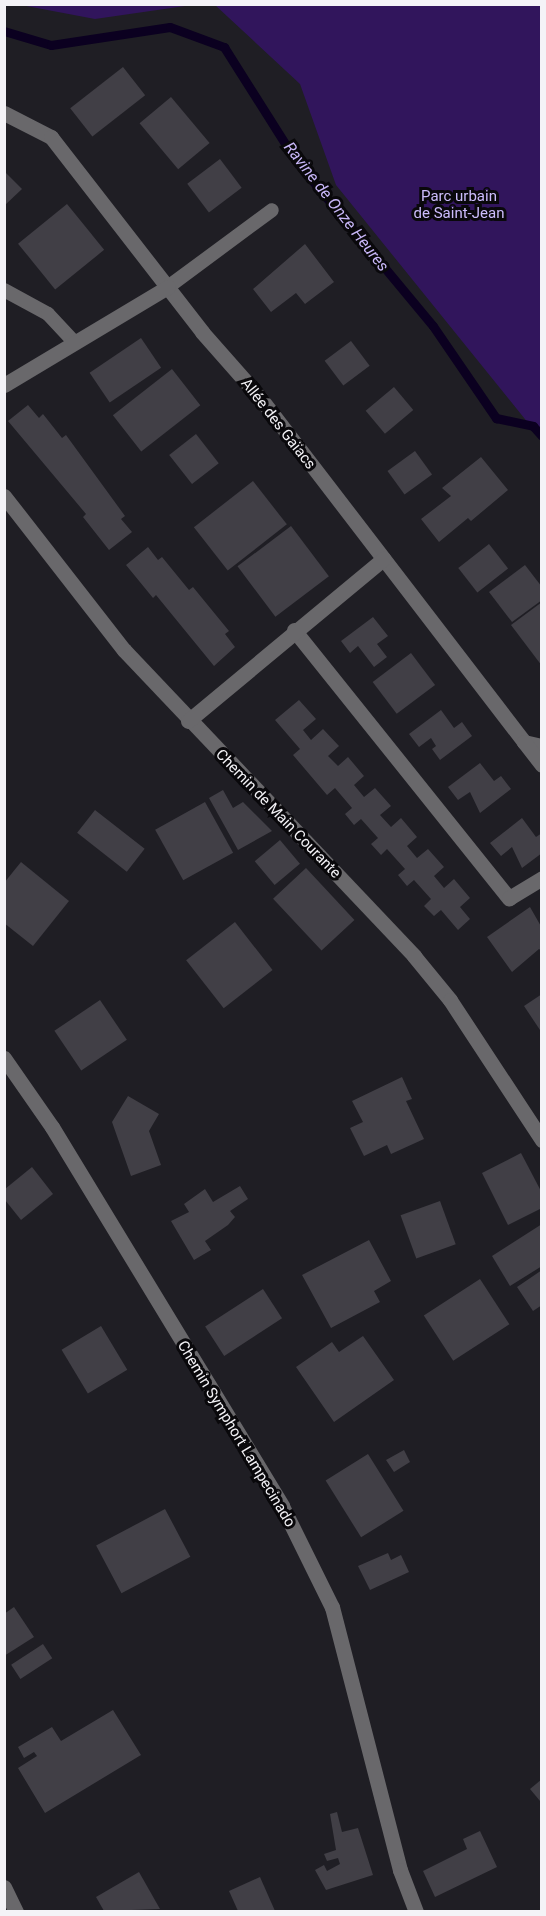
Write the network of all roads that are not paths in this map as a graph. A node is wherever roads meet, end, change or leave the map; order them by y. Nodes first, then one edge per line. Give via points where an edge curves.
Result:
1 (4, 113) edge
2 (272, 210) dead end
3 (168, 288) junction
4 (4, 290) edge
5 (74, 342) junction
6 (4, 385) edge
7 (4, 496) edge
8 (383, 559) junction
9 (294, 630) junction
10 (188, 721) junction
11 (524, 742) junction
12 (542, 746) edge
13 (542, 765) edge
14 (542, 878) edge
15 (4, 1058) edge
16 (542, 1140) edge
17 (4, 1887) edge
18 (16, 1911) edge
19 (416, 1911) edge

1 - 3 street, Allée des Gaïacs via 51,137
2 - 3 lane
3 - 5 street
3 - 8 street, Allée des Gaïacs via 261,399
4 - 5 lane via 48,314
5 - 6 street
7 - 10 street, Chemin de Main Courante via 124,650
8 - 9 street
8 - 11 street, Allée des Gaïacs
9 - 10 street
9 - 14 street via 509,898
10 - 16 street, Chemin de Main Courante via 414,956 450,1000
11 - 12 street
11 - 13 street, Allée des Gaïacs
15 - 19 street, Chemin Symphort Lampecinado via 52,1127 282,1506 332,1607 400,1870
17 - 18 street

